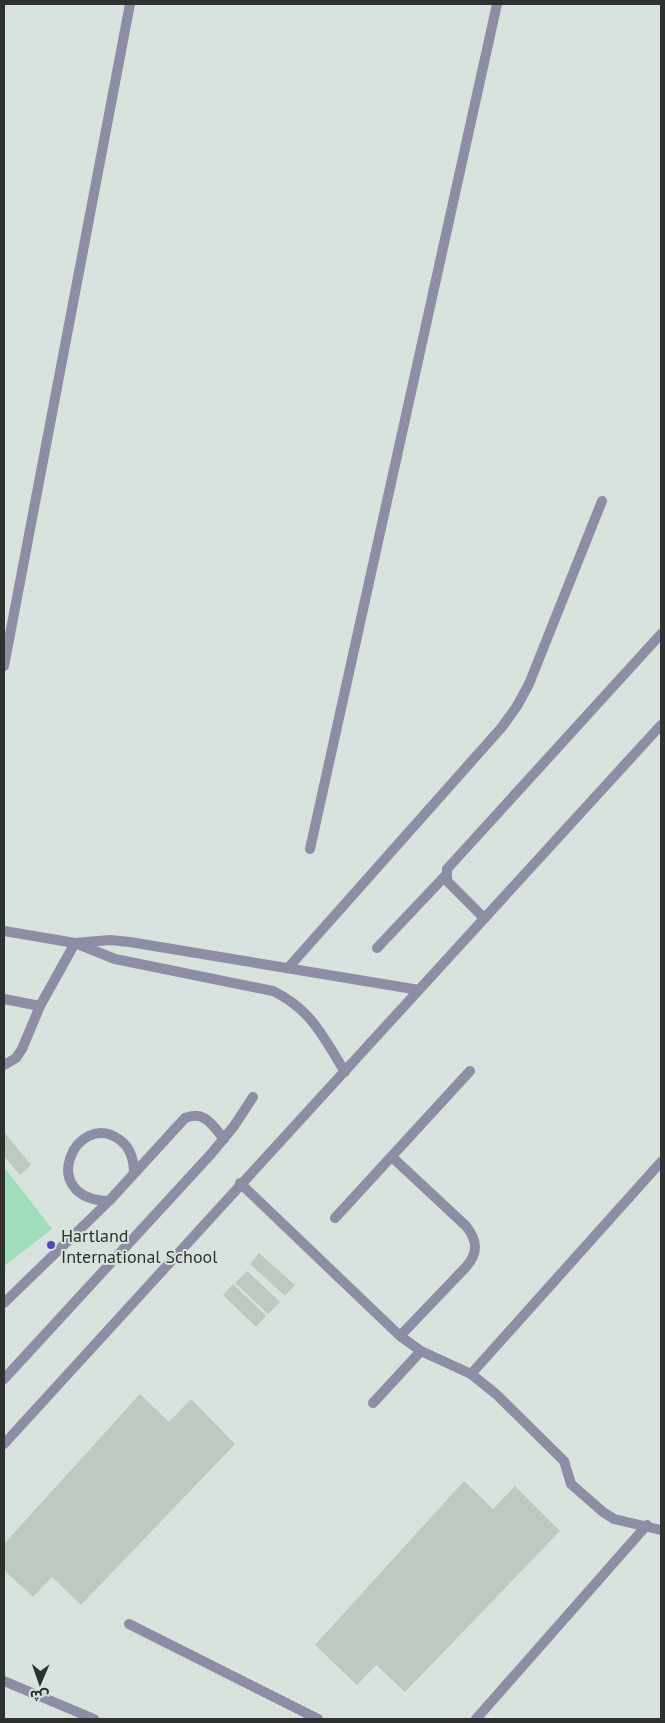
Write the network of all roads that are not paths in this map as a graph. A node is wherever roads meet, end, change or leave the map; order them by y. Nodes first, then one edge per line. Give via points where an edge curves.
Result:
1 (130, 4) edge
2 (497, 4) edge
3 (602, 501) dead end
4 (661, 634) edge
5 (4, 666) edge
6 (661, 725) edge
7 (310, 849) dead end
8 (446, 875) junction
9 (484, 918) junction
10 (4, 931) edge
11 (75, 943) junction
12 (377, 948) dead end
13 (288, 968) junction
14 (419, 990) junction
15 (4, 999) edge
16 (40, 1006) junction
17 (4, 1065) edge
18 (470, 1071) dead end
19 (345, 1072) junction
20 (253, 1097) dead end
21 (224, 1139) junction
22 (392, 1157) junction
23 (661, 1162) edge
24 (134, 1174) junction
25 (240, 1183) junction
26 (109, 1201) junction
27 (335, 1218) dead end
28 (4, 1303) edge
29 (400, 1336) junction
30 (421, 1351) junction
31 (471, 1374) junction
32 (4, 1379) edge
33 (373, 1402) dead end
34 (4, 1444) edge
35 (647, 1525) junction
36 (661, 1530) edge
37 (129, 1624) dead end
38 (4, 1681) edge
39 (94, 1719) edge
40 (318, 1719) edge
41 (476, 1719) edge

1 - 5 street
2 - 7 street
3 - 13 street via 517,706 502,727
4 - 8 street via 451,864
6 - 9 street
8 - 9 street via 451,886
8 - 12 street
9 - 14 street
10 - 11 street
11 - 13 street via 130,942
11 - 16 street
11 - 19 street via 115,959 254,985 281,995 315,1022
13 - 14 street
14 - 19 street
15 - 16 street
16 - 17 street via 16,1058
18 - 22 street
19 - 25 street
20 - 21 street
21 - 24 street via 207,1118 192,1115 185,1118
21 - 32 street
22 - 27 street
22 - 29 street via 466,1226 474,1236 476,1247 470,1263
23 - 31 street
24 - 26 street
24 - 26 street via 131,1153 118,1138 89,1136 73,1148 68,1167 73,1186 88,1198
25 - 29 street
25 - 34 street
26 - 28 street
29 - 30 street
30 - 31 street
30 - 33 street
31 - 35 street via 564,1461 571,1484 603,1512 621,1521
35 - 36 street
35 - 41 street
37 - 40 street
38 - 39 street

